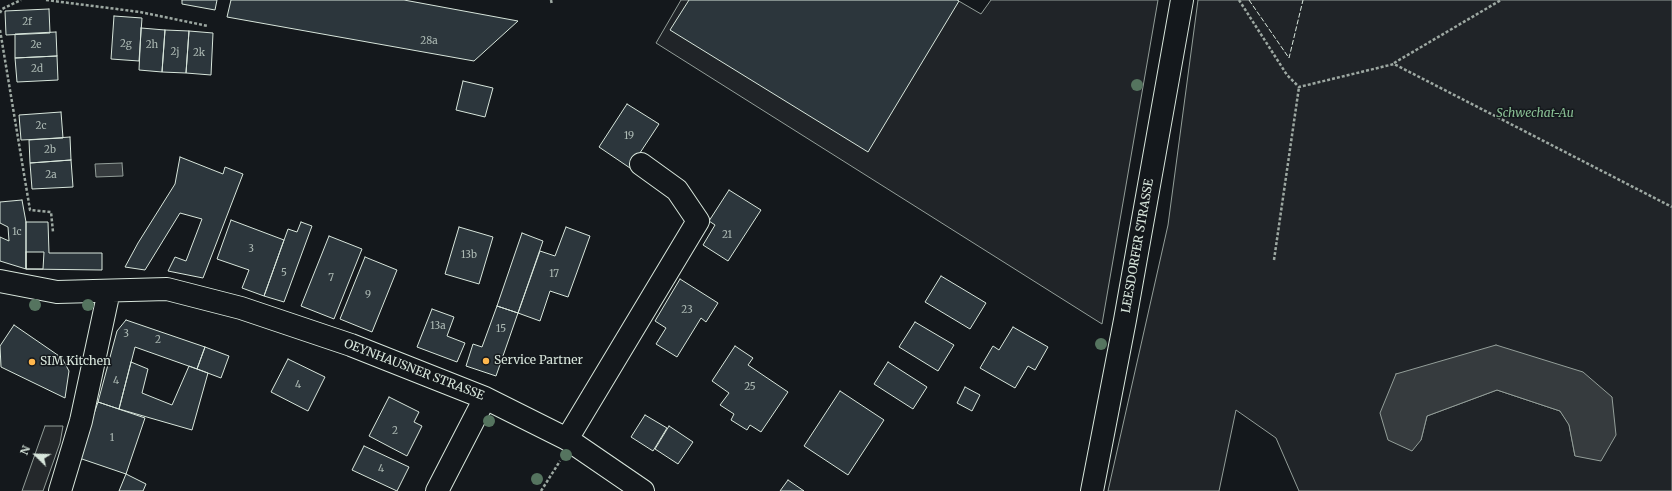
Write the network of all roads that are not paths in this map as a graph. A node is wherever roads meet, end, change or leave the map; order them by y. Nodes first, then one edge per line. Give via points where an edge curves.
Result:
1 (1182, 0) edge
2 (641, 164) dead end
3 (0, 281) edge
4 (109, 291) junction
5 (485, 398) junction
6 (569, 441) junction
7 (60, 491) edge
8 (437, 491) edge
9 (643, 491) edge
10 (1092, 491) edge

1 - 10 street, LEESDORFER STRASSE
2 - 6 street via 677,190 698,220
3 - 4 street, OEYNHAUSNER STRASSE via 57,292
4 - 5 street, OEYNHAUSNER STRASSE via 167,290 241,308 329,338
4 - 7 street via 81,421
5 - 6 street, OEYNHAUSNER STRASSE
5 - 8 street
6 - 9 street, OEYNHAUSNER STRASSE

